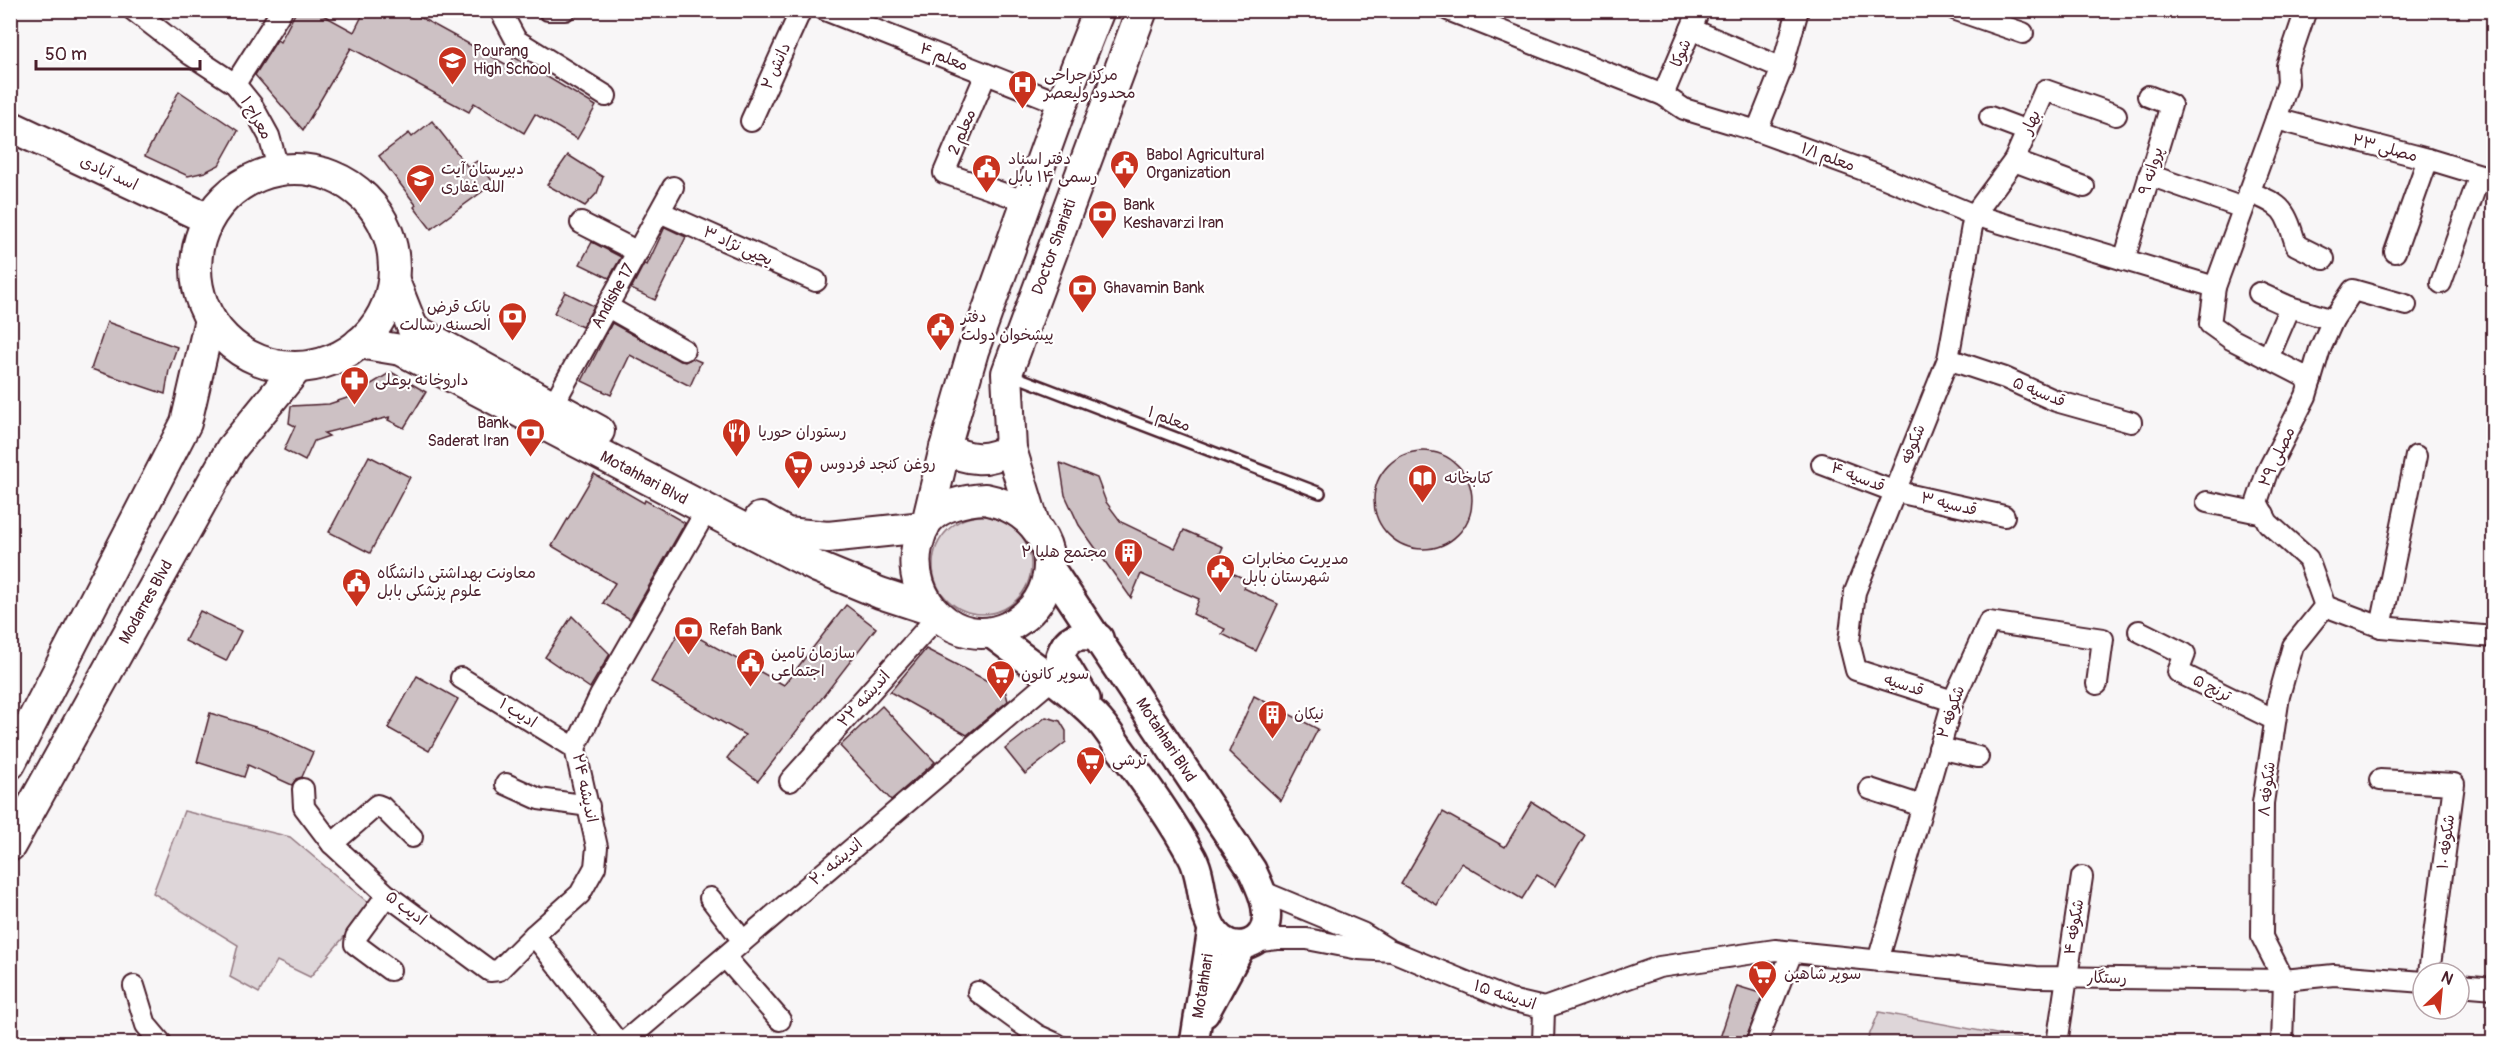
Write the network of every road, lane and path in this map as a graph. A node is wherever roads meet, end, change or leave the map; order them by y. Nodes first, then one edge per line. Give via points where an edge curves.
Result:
1 (133, 10) edge
2 (282, 10) edge
3 (500, 10) edge
4 (548, 10) edge
5 (565, 10) edge
6 (801, 10) edge
7 (825, 10) edge
8 (1099, 10) edge
9 (1142, 10) edge
10 (1448, 10) edge
11 (1699, 10) edge
12 (1798, 10) edge
13 (1956, 10) edge
14 (2306, 10) edge
15 (1691, 29) junction
16 (2023, 33) dead end
17 (1782, 68) junction
18 (986, 74) junction
19 (235, 84) junction
20 (1663, 95) junction
21 (606, 96) dead end
22 (2148, 96) dead end
23 (1062, 104) junction
24 (2116, 115) dead end
25 (1990, 117) dead end
26 (2276, 119) junction
27 (751, 121) dead end
28 (10, 126) edge
29 (1757, 131) junction
30 (2027, 131) junction
31 (2428, 159) junction
32 (2014, 161) junction
33 (279, 171) junction
34 (2149, 176) junction
35 (2487, 177) edge
36 (673, 187) dead end
37 (2084, 187) dead end
38 (2246, 200) junction
39 (1028, 202) junction
40 (660, 212) junction
41 (1974, 216) junction
42 (208, 219) junction
43 (580, 223) dead end
44 (638, 252) junction
45 (2395, 252) dead end
46 (2324, 259) dead end
47 (2124, 260) junction
48 (394, 281) junction
49 (816, 281) dead end
50 (2441, 283) dead end
51 (2215, 287) junction
52 (2259, 293) dead end
53 (2406, 305) dead end
54 (608, 307) junction
55 (2290, 307) junction
56 (210, 319) junction
57 (2333, 321) junction
58 (359, 343) junction
59 (684, 350) dead end
60 (2268, 358) junction
61 (1948, 359) junction
62 (297, 368) junction
63 (1007, 373) junction
64 (2311, 380) junction
65 (553, 405) junction
66 (2131, 422) dead end
67 (945, 448) junction
68 (1011, 449) junction
69 (2416, 456) dead end
70 (1822, 464) dead end
71 (1893, 491) junction
72 (1320, 493) dead end
73 (2207, 502) dead end
74 (706, 511) junction
75 (2264, 514) junction
76 (2004, 516) dead end
77 (926, 523) junction
78 (1034, 524) junction
79 (1048, 566) junction
80 (2325, 606) junction
81 (935, 613) junction
82 (2381, 627) junction
83 (2139, 631) dead end
84 (989, 632) junction
85 (2493, 637) edge
86 (1099, 638) junction
87 (1856, 670) joint
88 (461, 678) dead end
89 (1051, 680) junction
90 (2097, 684) dead end
91 (1953, 701) junction
92 (1096, 717) junction
93 (2275, 720) junction
94 (575, 748) junction
95 (1939, 748) junction
96 (1978, 758) dead end
97 (10, 764) edge
98 (2380, 780) dead end
99 (790, 781) dead end
100 (506, 784) dead end
101 (303, 789) dead end
102 (1870, 789) dead end
103 (589, 806) junction
104 (1922, 806) junction
105 (412, 837) dead end
106 (332, 844) junction
107 (10, 846) edge
108 (2082, 877) dead end
109 (1262, 891) junction
110 (387, 895) junction
111 (710, 898) dead end
112 (1212, 929) junction
113 (534, 936) junction
114 (1254, 937) junction
115 (743, 941) junction
116 (1392, 951) junction
117 (1792, 952) junction
118 (724, 957) junction
119 (1878, 961) junction
120 (2431, 961) edge
121 (390, 970) dead end
122 (2066, 978) junction
123 (2284, 980) junction
124 (2411, 981) edge
125 (134, 986) dead end
126 (2471, 986) edge
127 (2493, 988) edge
128 (978, 992) dead end
129 (1544, 1008) junction
130 (780, 1020) dead end
131 (1195, 1037) edge
132 (162, 1044) edge
133 (620, 1044) edge
134 (1057, 1044) edge
135 (1543, 1044) edge
136 (1756, 1044) edge
137 (2057, 1044) edge
138 (2282, 1044) edge

1 - 19 street, معراج ۱
2 - 19 street
3 - 21 street via 516,40
4 - 5 street
6 - 27 street, دانش ۲
7 - 18 street, معلم ۴
8 - 23 main road
9 - 63 main road, Doctor Shariati
10 - 20 street, معلم ۱/۱
11 - 15 street, شوکا
12 - 17 street
13 - 16 street
14 - 26 street via 2287,66 2288,83
15 - 17 street
15 - 20 street, شوکا
17 - 29 street
18 - 23 street, معلم ۴
18 - 39 street, معلم 2 via 944,173
19 - 33 street, معراج ۱ via 269,136
20 - 29 street, معلم ۱/۱ via 1684,109
22 - 34 street, پروانه ۹ via 2171,105
23 - 39 main road
24 - 30 street, بهار via 2045,90
25 - 30 street
26 - 31 street, مصلی ۲۳
26 - 38 street
28 - 42 main road, اسد آبادی
29 - 41 street, معلم ۱/۱
30 - 32 street, بهار
31 - 35 street, مصلی ۲۳
31 - 45 street
32 - 37 street
32 - 41 street, بهار
33 - 42 main road via 247,181 225,198
33 - 48 main road via 299,169 326,174 350,186 371,204 386,227 393,253
34 - 38 street
34 - 47 street, پروانه ۹
35 - 50 street
36 - 40 street, Andishe 17
38 - 46 street via 2275,202 2288,216 2296,245
38 - 51 street
39 - 67 main road via 973,351
40 - 44 street, Andishe 17
40 - 49 street, یحیی نژاد ۳
41 - 47 street, معلم ۱/۱
41 - 61 street, شکوفه
42 - 56 main road via 198,244 196,270 200,295
43 - 44 street
44 - 54 street, Andishe 17
47 - 51 street, معلم ۱/۱
48 - 58 main road via 386,309 371,333
48 - 65 main road, Motahhari Blvd via 413,330
51 - 60 street via 2210,324
52 - 55 street
53 - 57 street, مصلی ۲۹ via 2353,290
54 - 59 street
54 - 65 street, Andishe 17
55 - 57 street
55 - 60 street
56 - 62 main road via 226,339 247,355 271,365
56 - 97 main road via 186,423
57 - 64 street, مصلی ۲۹
58 - 62 main road via 324,363
58 - 74 main road, Motahhari Blvd via 401,350
60 - 64 street
61 - 66 street, قدسیه ۵ via 2056,401
61 - 71 street, شکوفه
62 - 107 main road, Modarres Blvd via 231,449
63 - 68 main road, Doctor Shariati
63 - 72 lane, معلم ۱
64 - 75 street, مصلی ۲۹ via 2267,472 2258,502
65 - 77 main road, Motahhari Blvd via 787,532 849,536
67 - 68 main road via 978,460
67 - 77 main road
68 - 78 main road, Doctor Shariati
69 - 82 street
70 - 71 street, قدسیه ۴
71 - 76 street, قدسیه ۳
71 - 87 street, شکوفه via 1855,592 1849,642
73 - 75 street
74 - 81 main road, Motahhari Blvd via 817,567
74 - 94 street, اندیشه ۲۴ via 600,696
75 - 80 street via 2268,523 2308,560
77 - 78 main road via 967,500 986,499 1004,502
77 - 81 main road via 914,561 922,596
78 - 79 main road via 1044,544
79 - 84 main road via 1043,593 1031,610 1015,623
79 - 86 main road, Motahhari Blvd
80 - 82 street
80 - 93 street, شکوفه ۸ via 2293,646
81 - 84 main road via 953,626
81 - 99 street, اندیشه ۲۲
82 - 85 street
83 - 93 street, ترنج ۵ via 2185,654 2178,672
84 - 89 main road
86 - 92 main road via 1083,634 1073,637 1060,656
86 - 109 main road, Motahhari Blvd
87 - 91 street, قدسیه
88 - 94 street, ادیب ۱
89 - 92 main road
89 - 115 street, اندیشه ۲۰
90 - 91 street, شکوفه ۲ via 2103,639 1989,622
91 - 95 street, شکوفه ۲
92 - 112 main road via 1154,795 1193,858
93 - 123 street, شکوفه ۸ via 2263,803 2262,937
94 - 103 street, اندیشه ۲۴
95 - 96 street
95 - 104 street, شکوفه ۲
98 - 120 street, شکوفه ۱۰ via 2454,784
100 - 103 street via 538,799
101 - 106 street, ادیب ۵ via 304,807
102 - 104 street
103 - 113 street, اندیشه ۲۴ via 597,847 589,882
104 - 119 street, شکوفه ۲
105 - 106 street via 377,806
106 - 110 street, ادیب ۵
108 - 122 street, شکوفه ۴
109 - 114 main road, Motahhari Blvd
109 - 116 street via 1362,933
110 - 113 street, ادیب ۵ via 490,971 499,970
110 - 121 street via 355,944
111 - 115 street
112 - 114 main road via 1223,940
112 - 131 main road, Motahhari
113 - 133 street
114 - 116 street, اندیشه ۱۵ via 1307,939
114 - 131 main road
115 - 118 street, اندیشه ۲۰
116 - 129 street, اندیشه ۱۵ via 1510,1000
117 - 119 street, رستگار
117 - 129 street, اندیشه ۱۵ via 1775,950 1659,967
117 - 136 street
118 - 130 street
118 - 133 street, اندیشه ۲۰
119 - 122 street, رستگار
122 - 123 street, رستگار
122 - 137 street, شکوفه ۴
123 - 124 street, رستگار via 2334,975
123 - 138 street
125 - 132 street via 146,1024
126 - 127 street
128 - 134 street via 1037,1035
129 - 135 street

